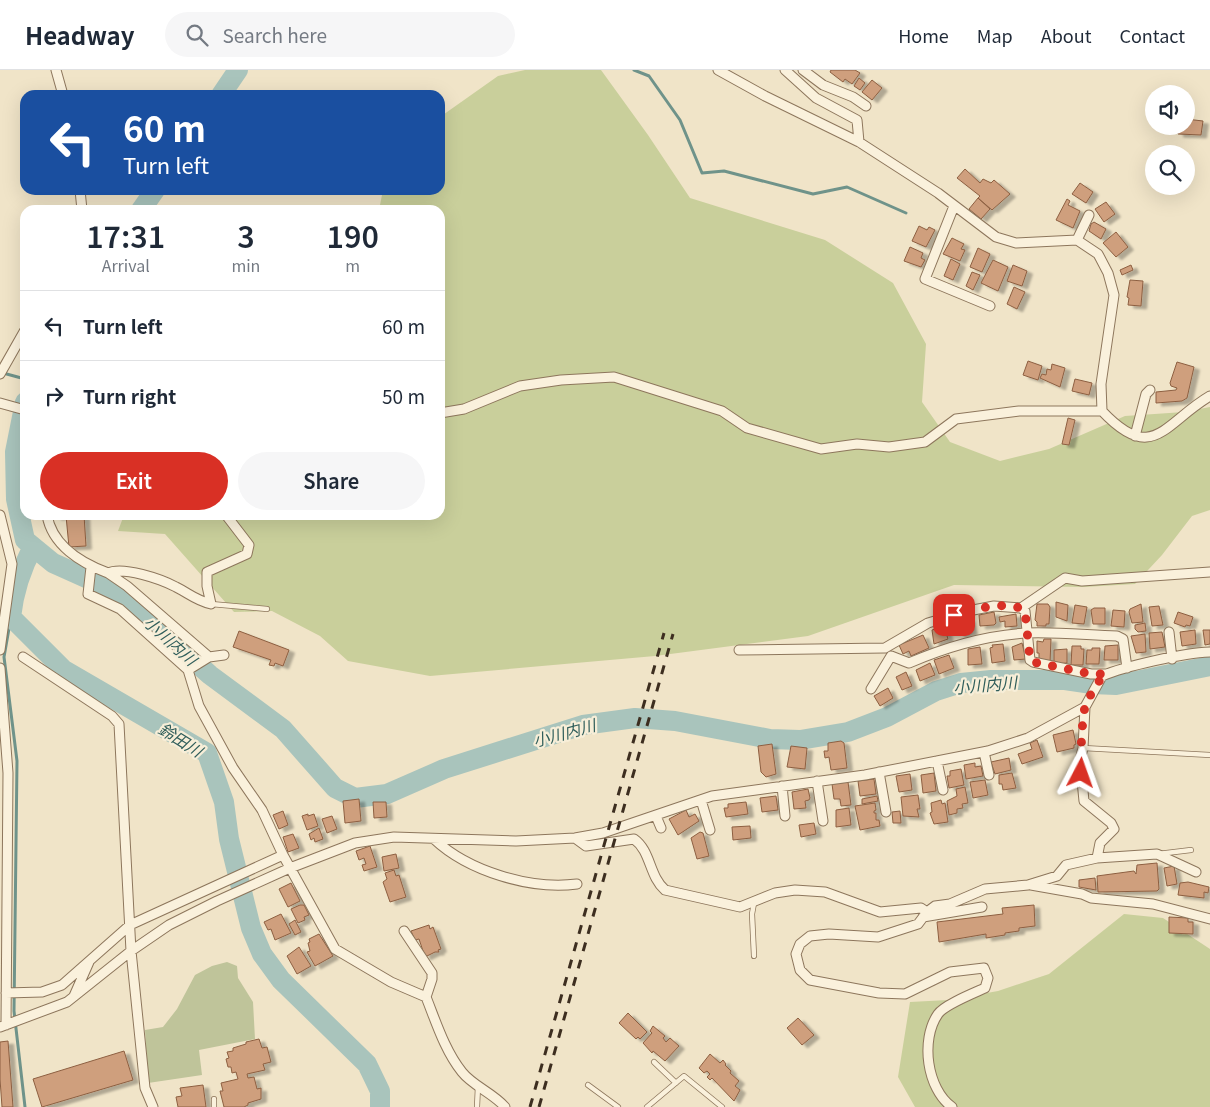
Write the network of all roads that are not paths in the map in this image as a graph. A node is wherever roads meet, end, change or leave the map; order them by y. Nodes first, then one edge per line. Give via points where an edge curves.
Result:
1 (56, 70) edge
2 (718, 70) edge
3 (785, 70) edge
4 (803, 70) edge
5 (62, 90) edge
6 (866, 106) dead end
7 (859, 142) junction
8 (954, 206) junction
9 (1089, 215) dead end
10 (1077, 240) junction
11 (990, 306) dead end
12 (20, 339) edge
13 (0, 374) edge
14 (1150, 390) dead end
15 (1210, 396) edge
16 (0, 403) edge
17 (20, 409) edge
18 (445, 412) edge
19 (1102, 412) junction
20 (1135, 436) junction
21 (0, 515) edge
22 (48, 520) edge
23 (230, 520) edge
24 (91, 567) junction
25 (1210, 572) edge
26 (108, 573) junction
27 (211, 604) junction
28 (1021, 608) junction
29 (267, 609) dead end
30 (1169, 632) dead end
31 (1027, 633) junction
32 (885, 648) junction
33 (0, 650) edge
34 (739, 650) dead end
35 (1210, 652) edge
36 (224, 655) dead end
37 (23, 656) dead end
38 (891, 656) junction
39 (210, 657) junction
40 (1172, 659) junction
41 (0, 668) edge
42 (1127, 668) junction
43 (190, 669) junction
44 (1104, 676) junction
45 (871, 689) dead end
46 (1087, 704) junction
47 (1083, 748) junction
48 (984, 752) junction
49 (1210, 755) edge
50 (938, 761) junction
51 (879, 772) junction
52 (989, 775) dead end
53 (817, 781) junction
54 (782, 786) junction
55 (943, 790) dead end
56 (701, 800) junction
57 (886, 812) dead end
58 (656, 816) junction
59 (785, 816) dead end
60 (823, 821) dead end
61 (661, 828) dead end
62 (710, 830) dead end
63 (575, 838) junction
64 (434, 839) junction
65 (1191, 850) dead end
66 (1157, 854) junction
67 (283, 855) junction
68 (1097, 858) junction
69 (290, 868) junction
70 (1196, 872) dead end
71 (577, 884) dead end
72 (1028, 885) junction
73 (754, 901) junction
74 (982, 908) dead end
75 (925, 915) junction
76 (1210, 918) edge
77 (130, 925) junction
78 (404, 931) dead end
79 (131, 951) junction
80 (754, 956) dead end
81 (90, 960) junction
82 (7, 992) junction
83 (73, 997) junction
84 (426, 998) junction
85 (5, 1024) edge
86 (654, 1062) dead end
87 (676, 1083) junction
88 (478, 1084) junction
89 (588, 1086) dead end
90 (214, 1099) dead end
91 (153, 1107) edge
92 (214, 1107) edge
93 (477, 1107) edge
94 (505, 1107) edge
95 (618, 1107) edge
96 (647, 1107) edge
97 (722, 1107) edge
98 (952, 1107) edge

1 - 5 street
2 - 7 street
3 - 7 street via 816,98 857,120
4 - 6 street via 823,85
7 - 8 street
8 - 10 street via 996,237 1016,243
8 - 11 street via 925,279
9 - 10 street
10 - 19 street via 1098,254 1114,295 1102,384
12 - 13 street
14 - 20 street via 1146,394
15 - 20 street via 1155,436
16 - 17 street
18 - 19 street via 464,409 520,386 614,377 722,411 747,428 821,449 857,444 889,447 925,442 956,418 1019,411
19 - 20 street via 1118,429
21 - 33 street via 12,564
22 - 24 street via 54,536
23 - 27 street via 249,546 247,554 207,572
24 - 26 street
24 - 43 street via 88,594 120,609
25 - 28 street via 1082,581 1065,578
26 - 27 street via 116,569 153,577 195,600
26 - 39 street
27 - 29 lane
28 - 31 street via 1025,611
28 - 32 street via 994,606 968,611 928,624
30 - 40 street
31 - 38 street via 979,640 940,650 909,663
31 - 42 street via 1117,636 1123,639
31 - 44 street via 1030,660 1033,662
32 - 34 street
32 - 38 street
35 - 40 street
36 - 39 street
37 - 77 street via 119,724
38 - 45 street
39 - 43 street
40 - 42 street
41 - 82 street via 8,773
42 - 44 street
43 - 67 street via 199,706 233,768 262,810
44 - 46 street
46 - 47 street
46 - 48 street via 1028,738
47 - 49 lane
47 - 68 street via 1080,760 1084,801 1111,822 1114,829 1100,843
48 - 50 street
48 - 52 street
50 - 51 street
50 - 55 street
51 - 53 street
51 - 57 street
53 - 54 street
53 - 60 street
54 - 56 street
54 - 59 street
56 - 58 street
56 - 62 street
58 - 61 street
58 - 63 street via 603,834
63 - 64 street via 516,841
63 - 73 street via 586,846 634,839 642,845 658,884 666,890 740,907
64 - 69 street via 394,838 355,843
64 - 71 street via 475,867 557,886
65 - 66 lane
66 - 68 street
66 - 70 street
67 - 69 street
67 - 77 street
68 - 72 street via 1066,865 1057,876
69 - 79 street via 169,925
69 - 84 street via 335,949 391,982
72 - 75 street via 985,889 950,904 935,906
72 - 76 street via 1091,898 1153,904
73 - 75 street via 794,890 825,892 880,912 921,908
73 - 80 lane
74 - 75 street
75 - 98 street via 918,924 878,937 810,936 800,944 796,954 800,970 810,980 879,993 905,994 950,972 984,968 988,978 985,988 938,1013 928,1037 930,1066 937,1092
77 - 79 street
77 - 81 street
78 - 84 street via 432,973
79 - 83 street
79 - 91 street via 145,1088
81 - 82 street via 62,984 42,992
81 - 83 street
82 - 85 street
83 - 85 street
84 - 88 street via 462,1073
86 - 87 lane
87 - 96 lane
87 - 97 lane via 684,1076
88 - 93 lane
88 - 94 street
89 - 95 lane
90 - 92 lane

